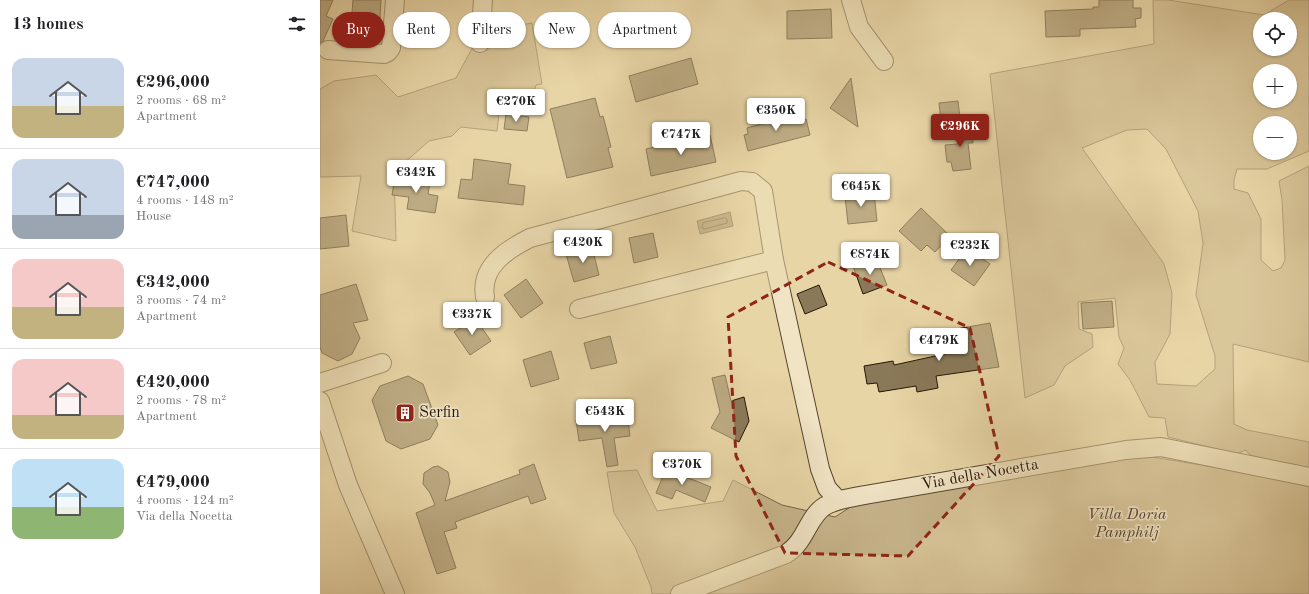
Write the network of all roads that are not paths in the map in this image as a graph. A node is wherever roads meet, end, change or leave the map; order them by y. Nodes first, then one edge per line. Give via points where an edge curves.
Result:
1 (395, 0) edge
2 (482, 0) edge
3 (851, 0) edge
4 (481, 12) edge
5 (328, 50) dead end
6 (884, 61) dead end
7 (774, 260) junction
8 (485, 297) dead end
9 (579, 309) dead end
10 (382, 363) dead end
11 (320, 383) edge
12 (320, 401) edge
13 (1309, 477) edge
14 (838, 500) junction
15 (395, 594) edge
16 (680, 594) edge

1 - 5 street via 391,48 388,52 384,54
2 - 4 street
3 - 6 street via 859,27
7 - 8 street via 762,191 752,182 741,181 530,238 491,265 484,285
7 - 9 street
7 - 14 street via 820,469 827,488
10 - 11 street
12 - 15 street via 348,485
13 - 14 street, Via della Nocetta via 1161,447 1126,450
14 - 16 street, Via della Nocetta via 821,509 798,544 790,551

